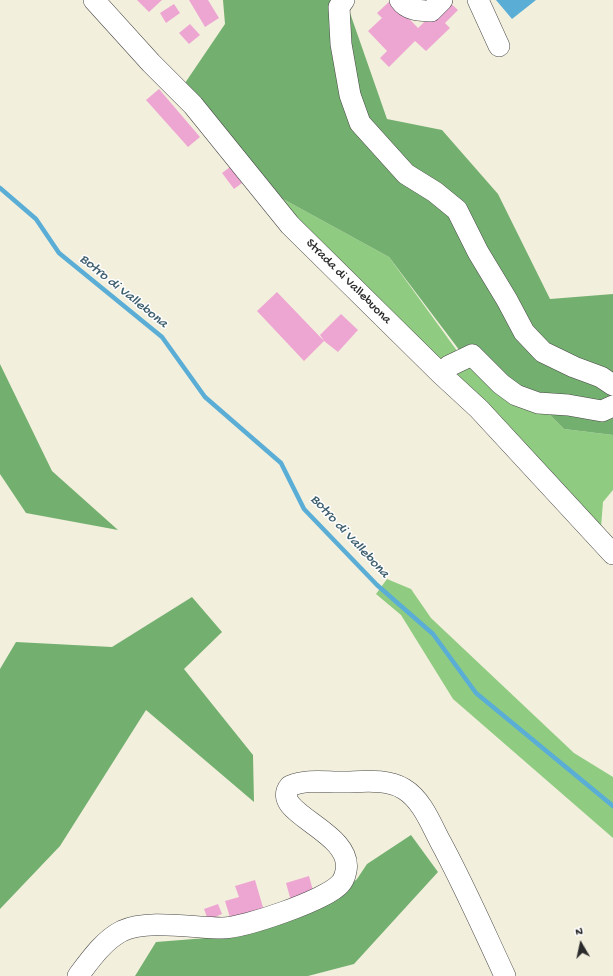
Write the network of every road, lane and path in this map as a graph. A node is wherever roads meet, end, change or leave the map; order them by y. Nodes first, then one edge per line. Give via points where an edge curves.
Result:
1 (94, 0) edge
2 (344, 0) edge
3 (400, 0) edge
4 (442, 0) edge
5 (478, 0) edge
6 (499, 46) dead end
7 (440, 373) junction
8 (613, 385) edge
9 (613, 406) edge
10 (613, 554) edge
11 (78, 976) edge
12 (505, 976) edge

1 - 7 street, Strada di Vallebuona via 193,105 290,225
2 - 8 street via 339,7 341,44 350,95 360,123 406,174 435,192 457,210 524,332 544,352 574,367 601,376
3 - 4 street via 416,11 430,11
5 - 6 street
7 - 9 street via 472,355 516,395 538,403 602,411
7 - 10 street, Strada di Vallebuona via 479,409
11 - 12 street via 105,944 132,928 164,925 230,928 267,918 317,899 337,888 344,878 347,866 342,850 327,834 291,807 286,800 286,794 290,786 304,782 386,782 406,790 422,808 459,877

